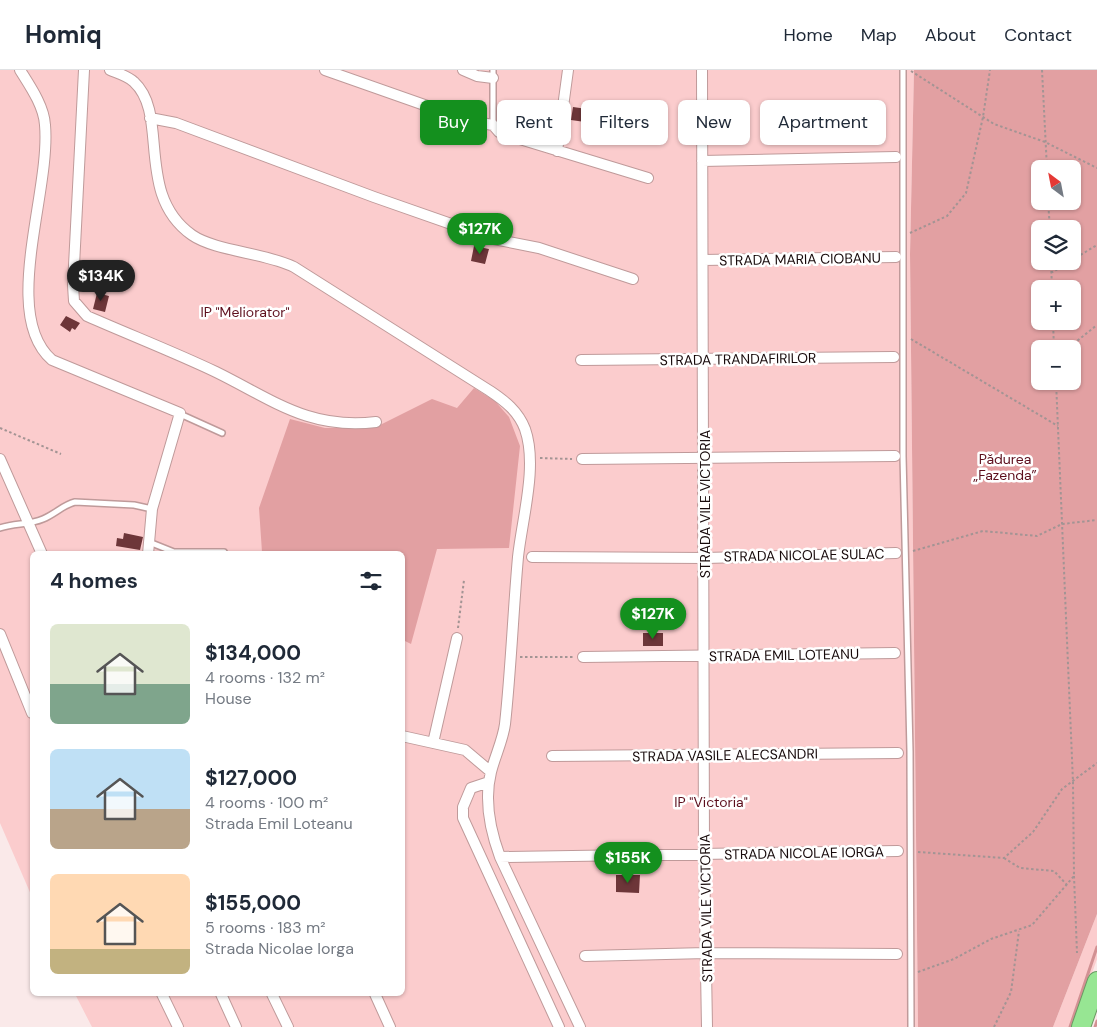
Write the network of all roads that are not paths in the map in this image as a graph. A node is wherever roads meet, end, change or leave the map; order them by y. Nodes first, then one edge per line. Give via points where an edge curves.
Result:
1 (20, 70) edge
2 (84, 70) edge
3 (110, 70) edge
4 (325, 70) edge
5 (463, 70) edge
6 (568, 70) edge
7 (702, 70) edge
8 (903, 70) edge
9 (493, 74) edge
10 (150, 118) junction
11 (493, 124) junction
12 (557, 151) junction
13 (896, 157) dead end
14 (702, 161) junction
15 (648, 178) dead end
16 (896, 258) dead end
17 (704, 260) junction
18 (633, 279) dead end
19 (894, 357) dead end
20 (581, 360) dead end
21 (704, 360) junction
22 (180, 414) junction
23 (376, 422) dead end
24 (222, 433) dead end
25 (895, 456) dead end
26 (705, 457) junction
27 (0, 459) edge
28 (582, 459) road end
29 (152, 509) junction
30 (29, 524) junction
31 (0, 528) edge
32 (149, 542) junction
33 (41, 551) edge
34 (148, 551) edge
35 (172, 551) edge
36 (901, 553) junction
37 (532, 557) dead end
38 (705, 558) junction
39 (0, 634) edge
40 (457, 638) road end
41 (895, 653) dead end
42 (705, 656) junction
43 (583, 657) road end
44 (30, 708) edge
45 (405, 737) edge
46 (433, 743) junction
47 (898, 753) dead end
48 (552, 756) dead end
49 (706, 757) junction
50 (490, 777) junction
51 (898, 852) dead end
52 (704, 854) junction
53 (500, 857) junction
54 (706, 953) junction
55 (897, 954) dead end
56 (585, 956) dead end
57 (1097, 981) edge
58 (163, 996) edge
59 (223, 996) edge
60 (273, 996) edge
61 (376, 996) edge
62 (178, 1027) edge
63 (236, 1027) edge
64 (288, 1027) edge
65 (390, 1027) edge
66 (559, 1027) edge
67 (580, 1027) edge
68 (707, 1027) edge
69 (911, 1027) edge
70 (1081, 1027) edge

1 - 22 street via 33,91 45,123 46,141 20,265 19,312 24,332 38,351 52,360
2 - 23 street via 74,301 87,316 215,372 292,411 326,422
3 - 10 street via 133,80 142,91
4 - 11 street via 470,121
5 - 9 street via 477,76
6 - 12 street
7 - 14 street, STRADA VILE VICTORIA
8 - 36 lane
9 - 11 lane
10 - 18 street via 176,123 494,238 539,248
10 - 50 street via 160,191 180,222 193,235 282,261 490,391 509,404 519,418 525,430 530,458 518,557 505,727
11 - 12 street via 499,132
12 - 15 street
13 - 14 street
14 - 17 street, STRADA VILE VICTORIA
16 - 17 street, STRADA MARIA CIOBANU
17 - 21 street, STRADA VILE VICTORIA
19 - 21 street, STRADA TRANDAFIRILOR
20 - 21 street, STRADA TRANDAFIRILOR
21 - 26 street, STRADA VILE VICTORIA
22 - 24 lane
22 - 29 street
25 - 26 street
26 - 28 street
26 - 38 street, STRADA VILE VICTORIA
27 - 30 street
29 - 30 lane via 75,502
29 - 32 street
30 - 31 lane via 14,523
30 - 33 street
32 - 34 street
32 - 35 lane
36 - 38 street, STRADA NICOLAE SULAC
36 - 69 lane via 910,752
37 - 38 street, STRADA NICOLAE SULAC
38 - 42 street, STRADA VILE VICTORIA
39 - 44 street
40 - 46 street
41 - 42 street, STRADA EMIL LOTEANU
42 - 43 street, STRADA EMIL LOTEANU
42 - 49 street, STRADA VILE VICTORIA
45 - 46 street
46 - 50 street via 465,750
47 - 49 street, STRADA VASILE ALECSANDRI
48 - 49 street, STRADA VASILE ALECSANDRI
49 - 52 street, STRADA VILE VICTORIA
50 - 53 street via 487,795 493,838
50 - 66 street via 471,788 463,807 463,818
51 - 52 street, STRADA NICOLAE IORGA
52 - 53 street, STRADA NICOLAE IORGA
52 - 54 street, STRADA VILE VICTORIA
53 - 67 street
54 - 55 street
54 - 56 street
54 - 68 street, STRADA VILE VICTORIA
57 - 70 highway
58 - 62 street
59 - 63 street
60 - 64 street
61 - 65 street

